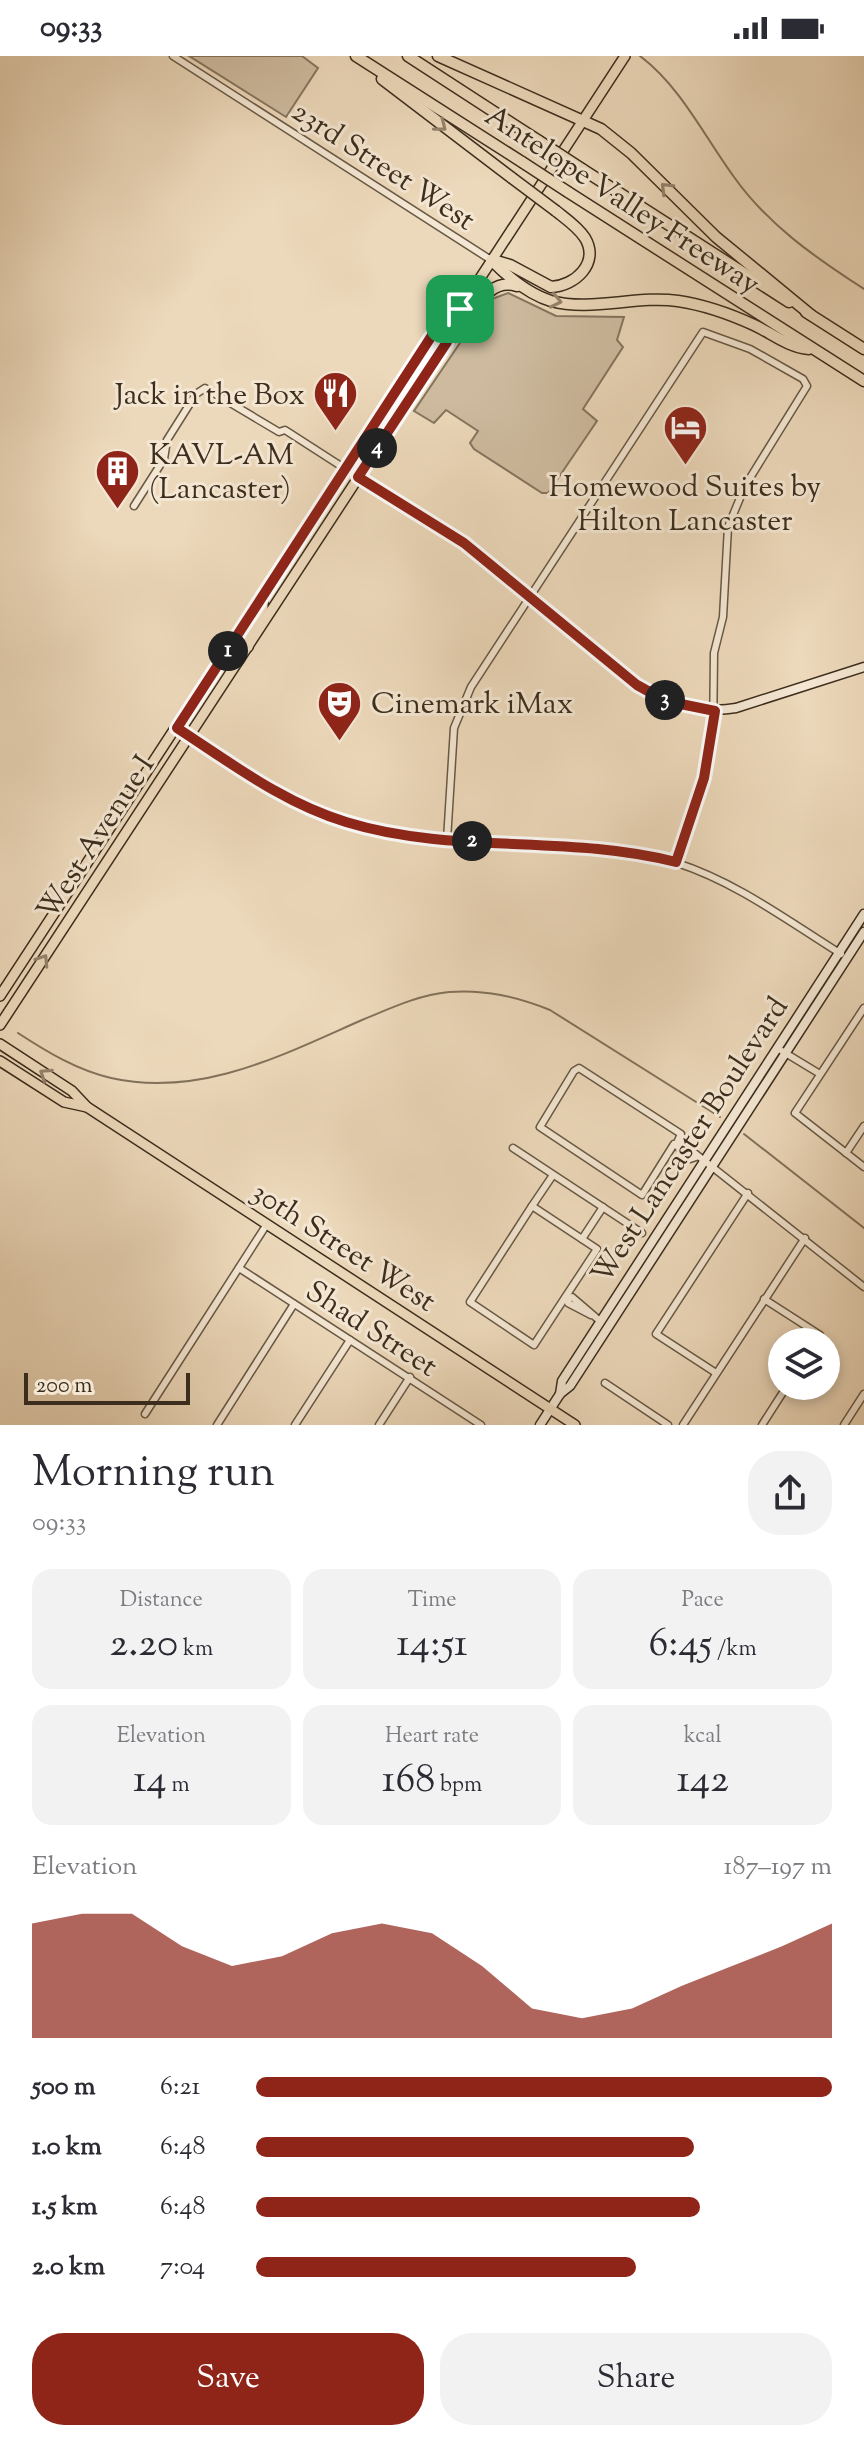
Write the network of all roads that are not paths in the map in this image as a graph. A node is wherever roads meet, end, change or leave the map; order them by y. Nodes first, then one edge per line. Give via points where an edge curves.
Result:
1 (173, 56) edge
2 (408, 56) edge
3 (438, 56) edge
4 (625, 56) edge
5 (358, 57) edge
6 (584, 119) junction
7 (491, 260) junction
8 (527, 289) junction
9 (460, 309) junction
10 (811, 315) junction
11 (447, 342) junction
12 (814, 349) junction
13 (864, 349) edge
14 (864, 381) edge
15 (346, 469) junction
16 (358, 477) junction
17 (134, 506) dead end
18 (264, 596) junction
19 (530, 596) junction
20 (248, 647) junction
21 (864, 667) edge
22 (715, 711) junction
23 (177, 728) junction
24 (190, 736) junction
25 (447, 840) junction
26 (676, 862) junction
27 (864, 914) edge
28 (864, 932) edge
29 (843, 955) junction
30 (0, 996) edge
31 (864, 1008) edge
32 (0, 1025) edge
33 (0, 1044) edge
34 (782, 1050) junction
35 (0, 1061) edge
36 (820, 1074) junction
37 (87, 1107) junction
38 (864, 1126) edge
39 (675, 1145) junction
40 (513, 1148) dead end
41 (846, 1153) junction
42 (704, 1162) junction
43 (864, 1167) edge
44 (553, 1175) junction
45 (748, 1193) junction
46 (532, 1206) junction
47 (603, 1207) junction
48 (267, 1224) junction
49 (642, 1233) dead end
50 (805, 1238) junction
51 (582, 1239) junction
52 (239, 1268) junction
53 (864, 1287) edge
54 (567, 1298) junction
55 (764, 1299) junction
56 (294, 1304) junction
57 (600, 1321) junction
58 (803, 1328) edge
59 (350, 1340) junction
60 (716, 1373) junction
61 (410, 1377) junction
62 (605, 1383) dead end
63 (560, 1394) junction
64 (864, 1394) edge
65 (778, 1400) edge
66 (550, 1409) junction
67 (145, 1414) dead end
68 (217, 1425) edge
69 (295, 1425) edge
70 (379, 1425) edge
71 (481, 1425) edge
72 (540, 1425) edge
73 (575, 1425) edge
74 (668, 1425) edge
75 (683, 1425) edge
76 (762, 1425) edge
77 (844, 1425) edge

1 - 7 street, 23rd Street West
2 - 10 highway, Antelope Valley Freeway, bridge
3 - 6 highway
4 - 6 main road, West Avenue I
5 -> 7 highway, bridge via 556,211 585,238 589,250 575,280 551,287
5 - 12 highway, Antelope Valley Freeway, bridge
6 - 7 main road, West Avenue I
10 -> 6 highway via 716,237 618,141
7 - 8 highway
7 - 9 main road, West Avenue I
8 - 11 highway via 507,283 493,287 461,332
8 -> 12 highway via 565,303 646,299 700,305 757,326 796,348
9 - 11 main road, West Avenue I
9 - 15 main road, West Avenue I via 442,320
10 - 13 highway, Antelope Valley Freeway
11 - 16 main road, West Avenue I
12 - 14 highway, Antelope Valley Freeway
15 - 16 street
15 - 17 street via 205,388 167,440 164,459
15 - 18 main road, West Avenue I
16 - 19 street via 464,543
16 - 20 main road, West Avenue I
18 - 20 main road via 244,641
18 - 23 main road, West Avenue I
19 - 22 street via 637,685 666,701
19 - 22 street via 703,332 750,349 803,379 807,386 745,486 728,527 723,617 714,653
19 - 25 street via 461,706 454,728
20 - 24 main road, West Avenue I
21 - 22 street
22 - 26 street via 704,778
23 - 24 street
23 - 30 main road, West Avenue I
24 - 25 street via 308,808 374,829
32 -> 24 main road, West Avenue I
25 - 26 street via 596,846
26 - 29 street via 739,891
27 - 29 street, West Lancaster Boulevard
28 - 29 street, West Lancaster Boulevard
29 - 34 street, West Lancaster Boulevard
31 - 36 street
37 -> 33 main road, 30th Street West via 72,1091
34 - 36 street
34 - 42 street, West Lancaster Boulevard
35 - 37 main road, 30th Street West via 64,1102
36 - 41 street via 795,1113
37 - 48 main road, 30th Street West
38 - 41 street
39 - 39 street via 681,1134 579,1068 540,1127 642,1195
39 - 42 street
40 - 44 street
41 - 43 street
42 - 45 street
42 - 57 street, West Lancaster Boulevard
42 - 63 street, West Lancaster Boulevard via 570,1386
44 - 46 street
44 - 47 street
45 - 50 street
45 - 60 street via 656,1334
46 - 51 street
46 - 54 street via 470,1302 534,1345
47 - 49 street
47 - 51 street
48 - 52 street
48 - 66 main road, 30th Street West
50 - 53 street
50 - 55 street
51 - 54 street via 597,1249
52 - 56 street, Shad Street
52 - 67 street
54 - 57 street via 590,1309
55 - 58 street
55 - 60 street
56 - 59 street, Shad Street
56 - 68 street
57 - 63 street, West Lancaster Boulevard via 562,1381
59 - 61 street, Shad Street
59 - 69 street
60 - 75 street
61 - 70 street
61 - 71 street, Shad Street
62 - 74 street
63 - 66 street, West Lancaster Boulevard
64 - 77 street
65 - 76 street
66 - 72 street, West Lancaster Boulevard
66 - 73 main road, 30th Street West

